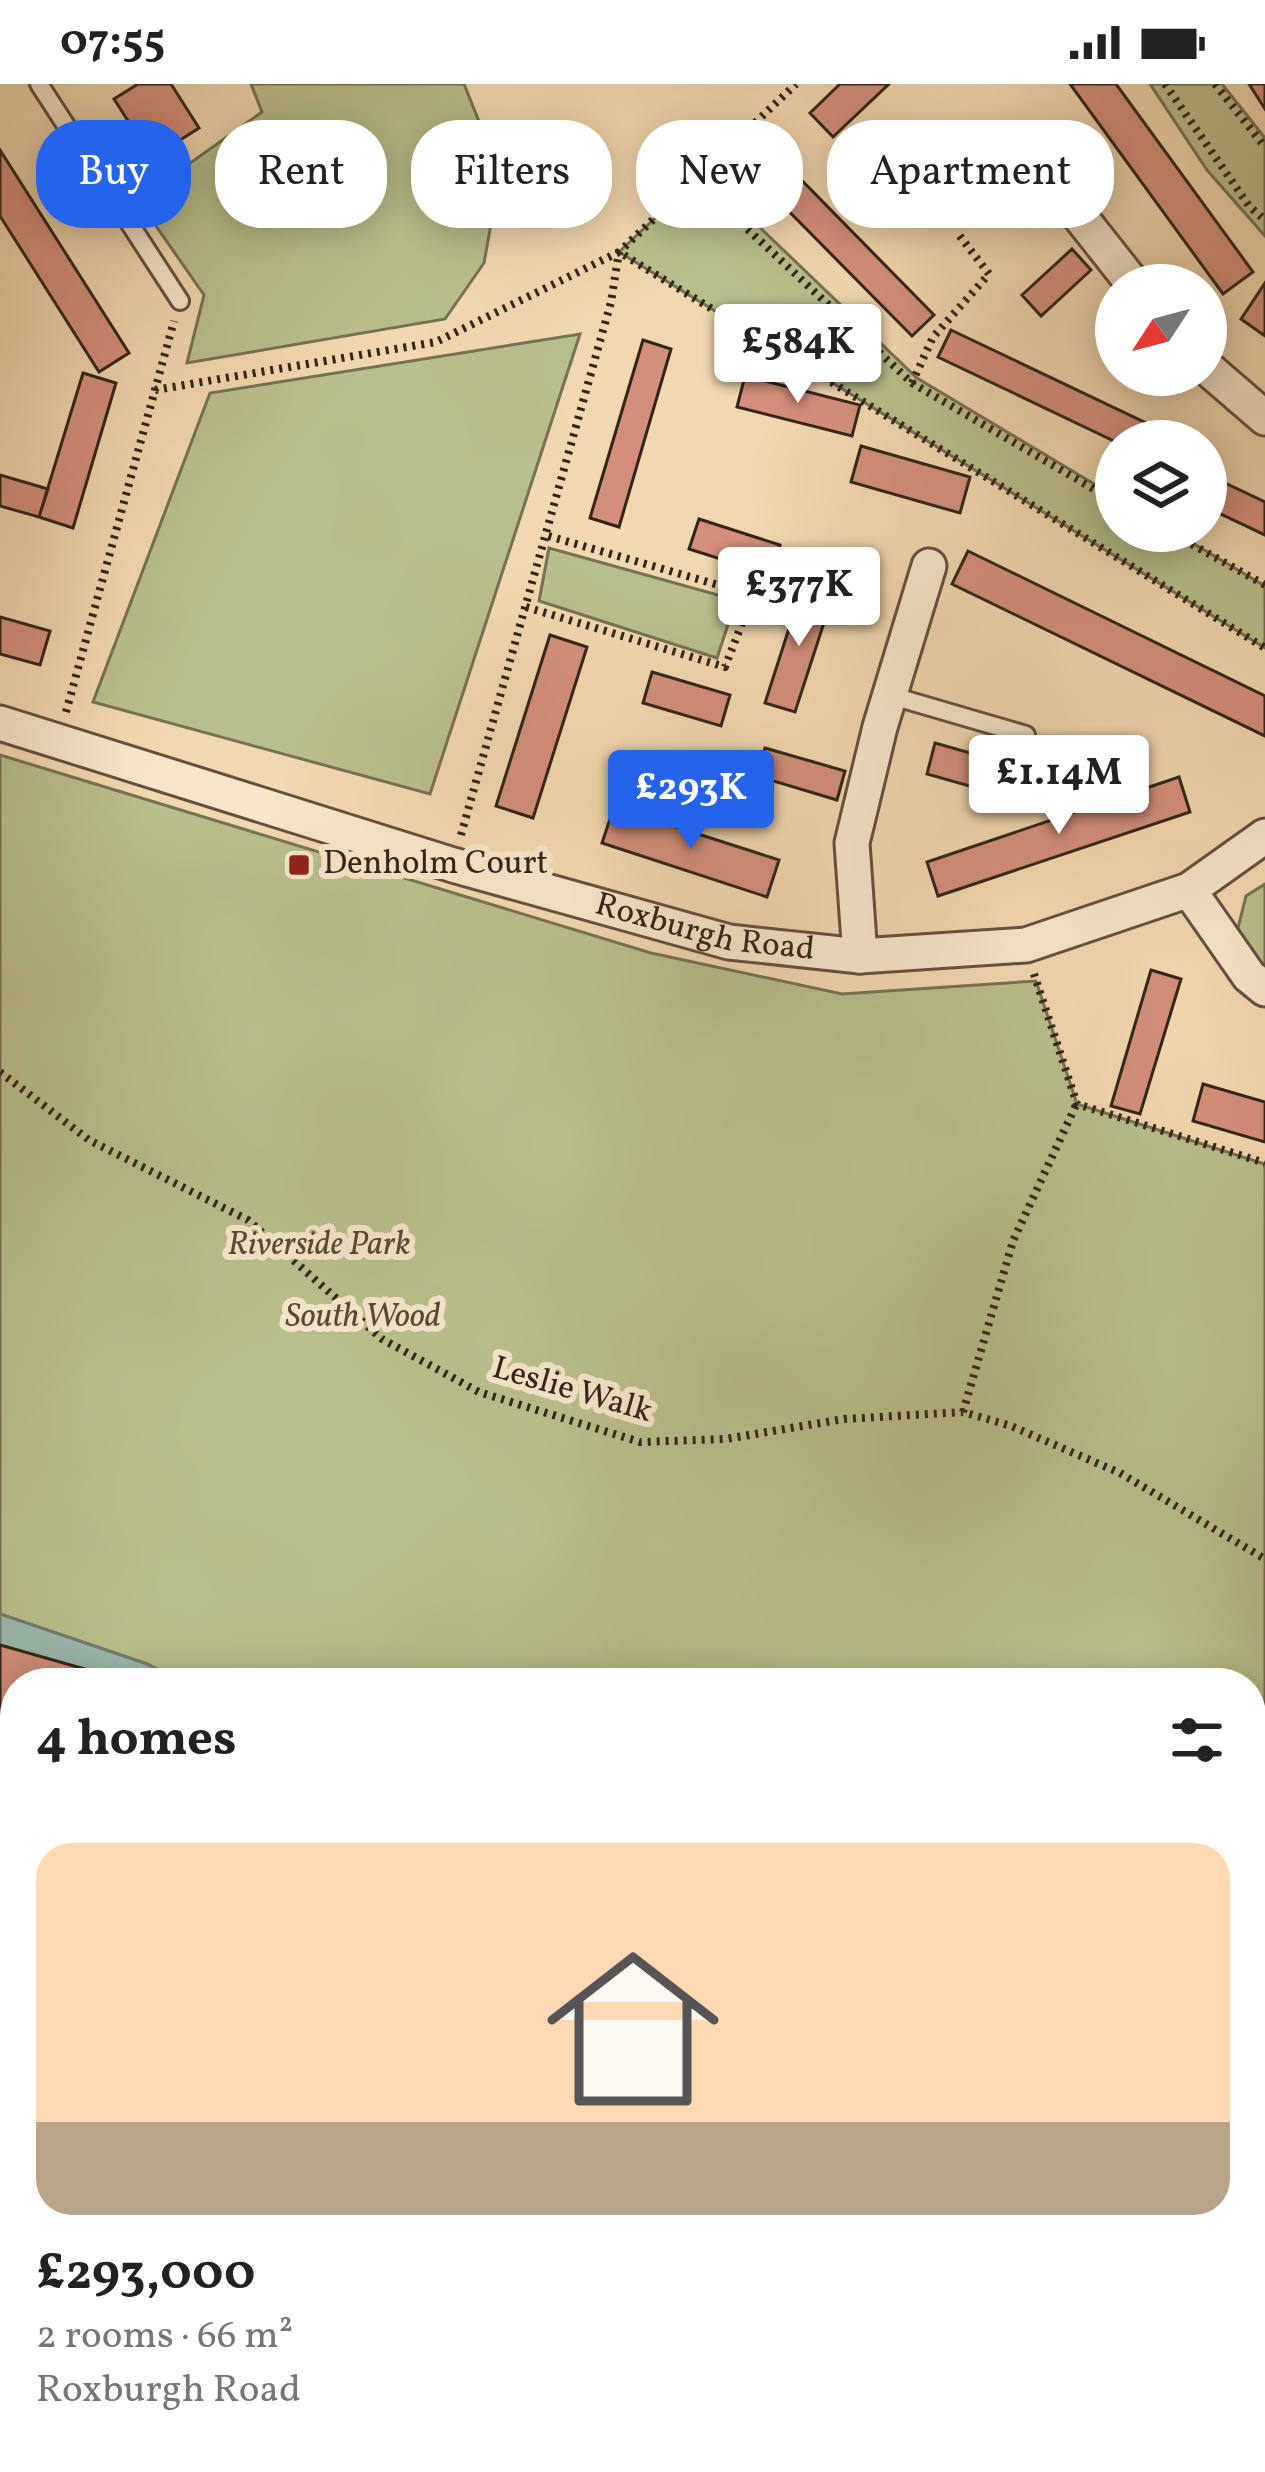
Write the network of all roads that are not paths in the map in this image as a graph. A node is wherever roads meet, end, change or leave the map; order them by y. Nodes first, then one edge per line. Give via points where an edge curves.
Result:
1 (39, 84) edge
2 (1089, 228) edge
3 (1117, 264) edge
4 (180, 301) road end
5 (1227, 385) edge
6 (1265, 418) edge
7 (929, 566) dead end
8 (889, 695) junction
9 (0, 723) edge
10 (1026, 735) dead end
11 (1265, 836) edge
12 (1189, 890) junction
13 (860, 956) junction
14 (1265, 989) edge

1 - 4 lane
2 - 3 street
5 - 6 street
7 - 8 street
8 - 10 lane
8 - 13 street via 852,843
9 - 13 street, Roxburgh Road via 729,942
11 - 12 street, Roxburgh Road
12 - 13 street, Roxburgh Road via 1026,945
12 - 14 street

